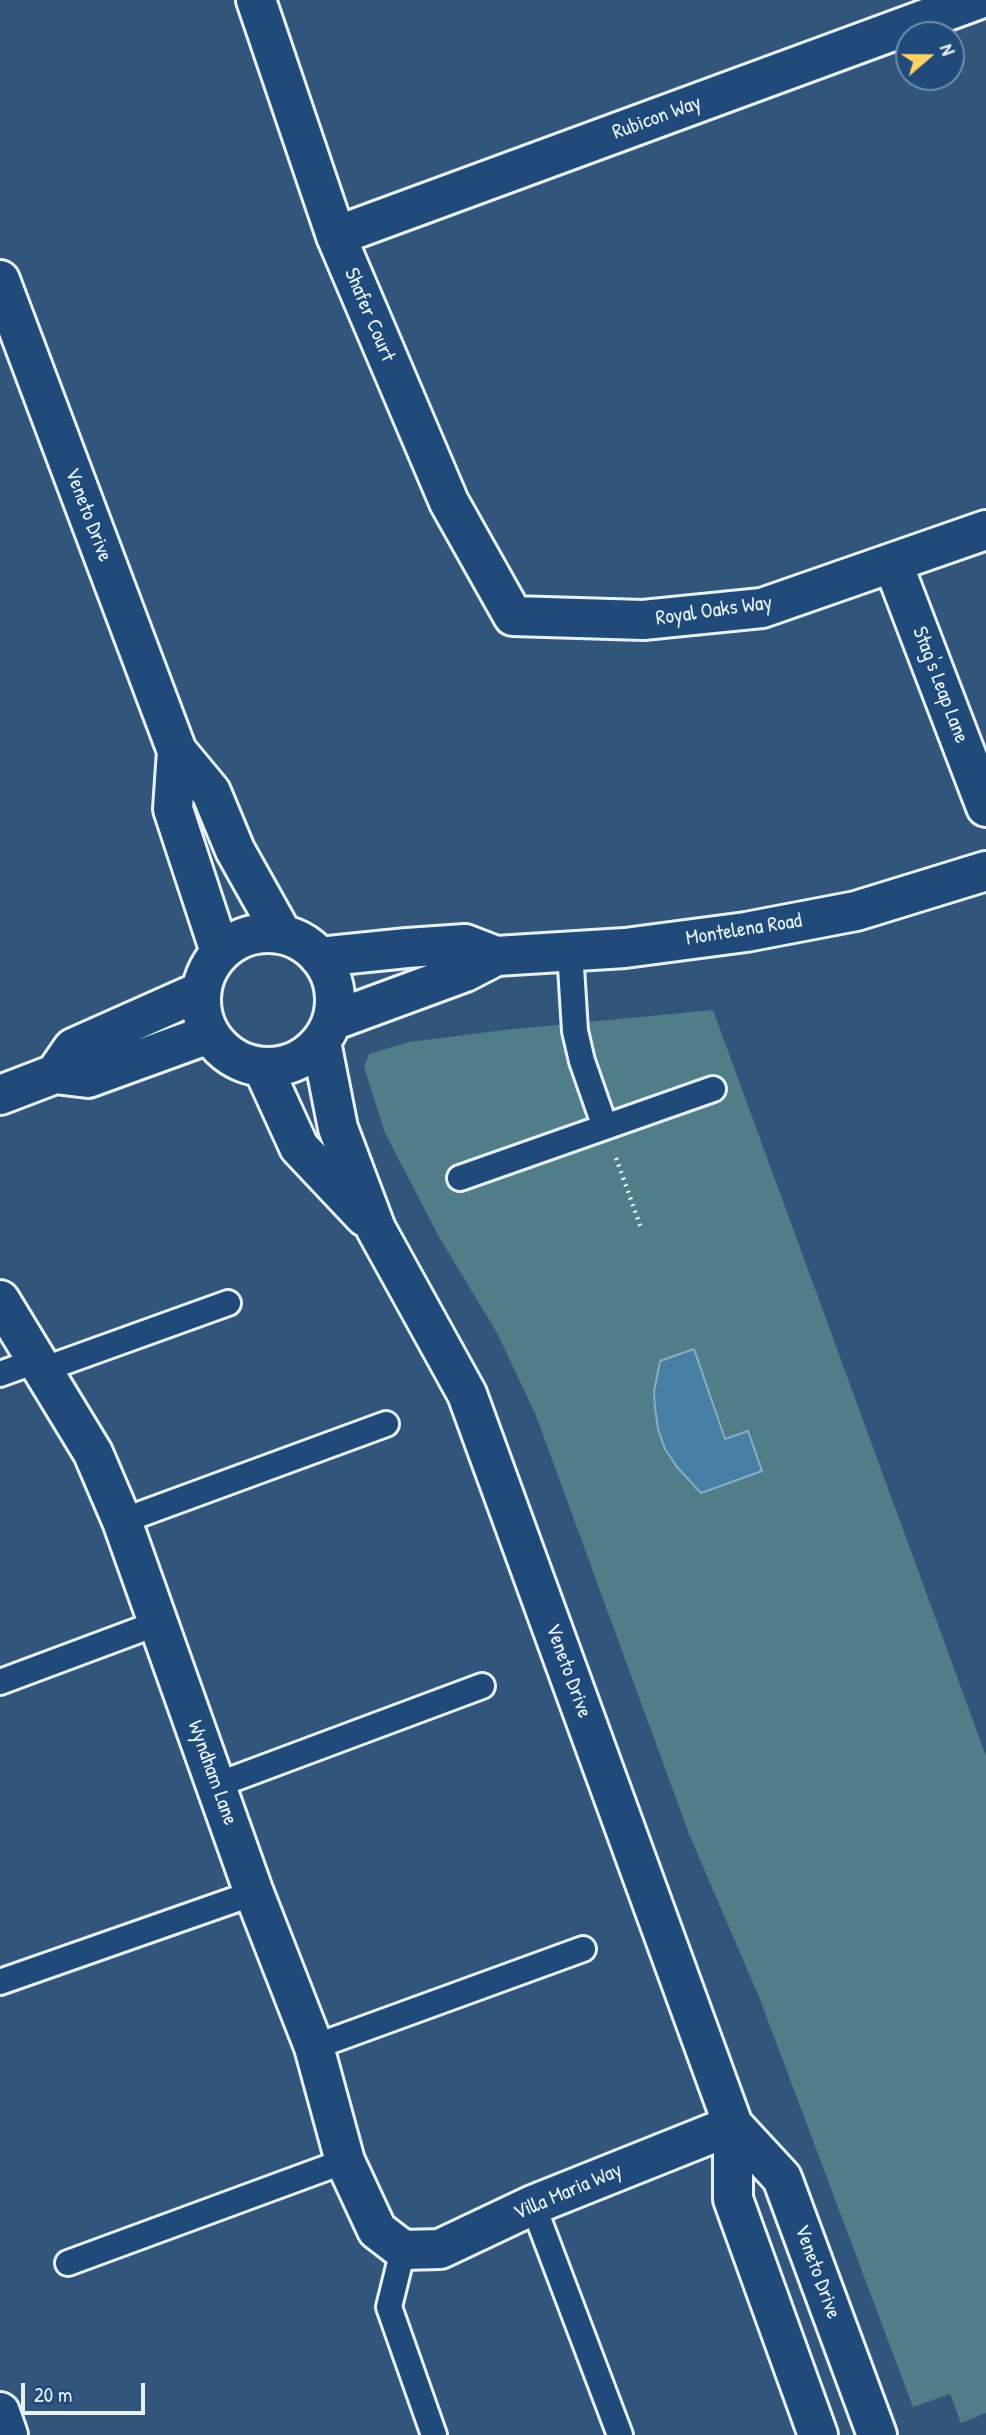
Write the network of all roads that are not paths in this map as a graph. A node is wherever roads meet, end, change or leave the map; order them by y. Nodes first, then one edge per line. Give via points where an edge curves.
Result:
1 (256, 0) edge
2 (977, 0) edge
3 (913, 11) edge
4 (336, 236) junction
5 (0, 280) edge
6 (986, 530) edge
7 (893, 564) junction
8 (513, 616) joint
9 (177, 751) junction
10 (986, 807) edge
11 (986, 871) edge
12 (282, 934) junction
13 (570, 951) junction
14 (220, 952) junction
15 (496, 956) junction
16 (319, 957) junction
17 (201, 991) junction
18 (327, 1032) junction
19 (209, 1034) junction
20 (263, 1068) junction
21 (55, 1074) junction
22 (713, 1089) dead end
23 (0, 1095) edge
24 (605, 1127) junction
25 (460, 1178) dead end
26 (376, 1229) junction
27 (0, 1300) edge
28 (228, 1303) dead end
29 (39, 1365) junction
30 (0, 1374) edge
31 (386, 1424) dead end
32 (122, 1521) junction
33 (158, 1623) junction
34 (0, 1682) edge
35 (482, 1686) dead end
36 (217, 1785) junction
37 (254, 1893) junction
38 (583, 1949) dead end
39 (0, 1982) edge
40 (314, 2047) junction
41 (733, 2125) junction
42 (345, 2161) junction
43 (533, 2205) junction
44 (403, 2250) junction
45 (68, 2263) dead end
46 (0, 2412) edge
47 (8, 2435) edge
48 (434, 2435) edge
49 (620, 2435) edge
50 (818, 2435) edge
51 (877, 2435) edge

1 - 4 street, Shafer Court
2 - 3 street, Rubicon Way
3 - 4 street, Rubicon Way
4 - 8 street, Shafer Court via 449,502
5 - 9 street, Veneto Drive
6 - 7 street, Royal Oaks Way
7 - 8 street, Royal Oaks Way via 762,608 643,620
7 - 10 street, Stag's Leap Lane
9 - 12 street, Veneto Drive via 211,792 235,850
9 - 14 street, Veneto Drive via 173,809
11 - 13 street, Montelena Road via 856,911 746,932
12 - 14 street via 248,935
12 - 16 street
13 - 15 street, Montelena Road
13 - 24 lane via 575,1031
14 - 17 street via 207,970
15 - 16 street, Montelena Road via 465,944
15 - 18 street, Montelena Road
16 - 18 street via 334,988
17 - 19 street
17 - 21 street via 73,1048
18 - 20 street via 301,1059
18 - 26 street, Veneto Drive via 338,1128
19 - 20 street via 232,1058
19 - 21 street via 88,1078
20 - 26 street, Veneto Drive via 299,1147
21 - 23 street
22 - 24 lane
24 - 25 lane
26 - 41 street, Veneto Drive via 467,1394
27 - 29 street, Wyndham Lane
28 - 29 lane
29 - 30 lane
29 - 32 street, Wyndham Lane via 93,1453
31 - 32 lane
32 - 33 street, Wyndham Lane
33 - 34 lane
33 - 36 street, Wyndham Lane
35 - 36 lane
36 - 37 street, Wyndham Lane
37 - 39 lane
37 - 40 street, Wyndham Lane
38 - 40 lane
40 - 42 street, Wyndham Lane
41 - 43 street, Villa Maria Way
41 - 50 street, Veneto Drive via 733,2199
41 - 51 street, Veneto Drive via 782,2178
42 - 44 street, Wyndham Lane via 377,2230
42 - 45 lane
43 - 44 street, Villa Maria Way via 440,2249
43 - 49 lane
44 - 48 lane via 389,2307
46 - 47 street

